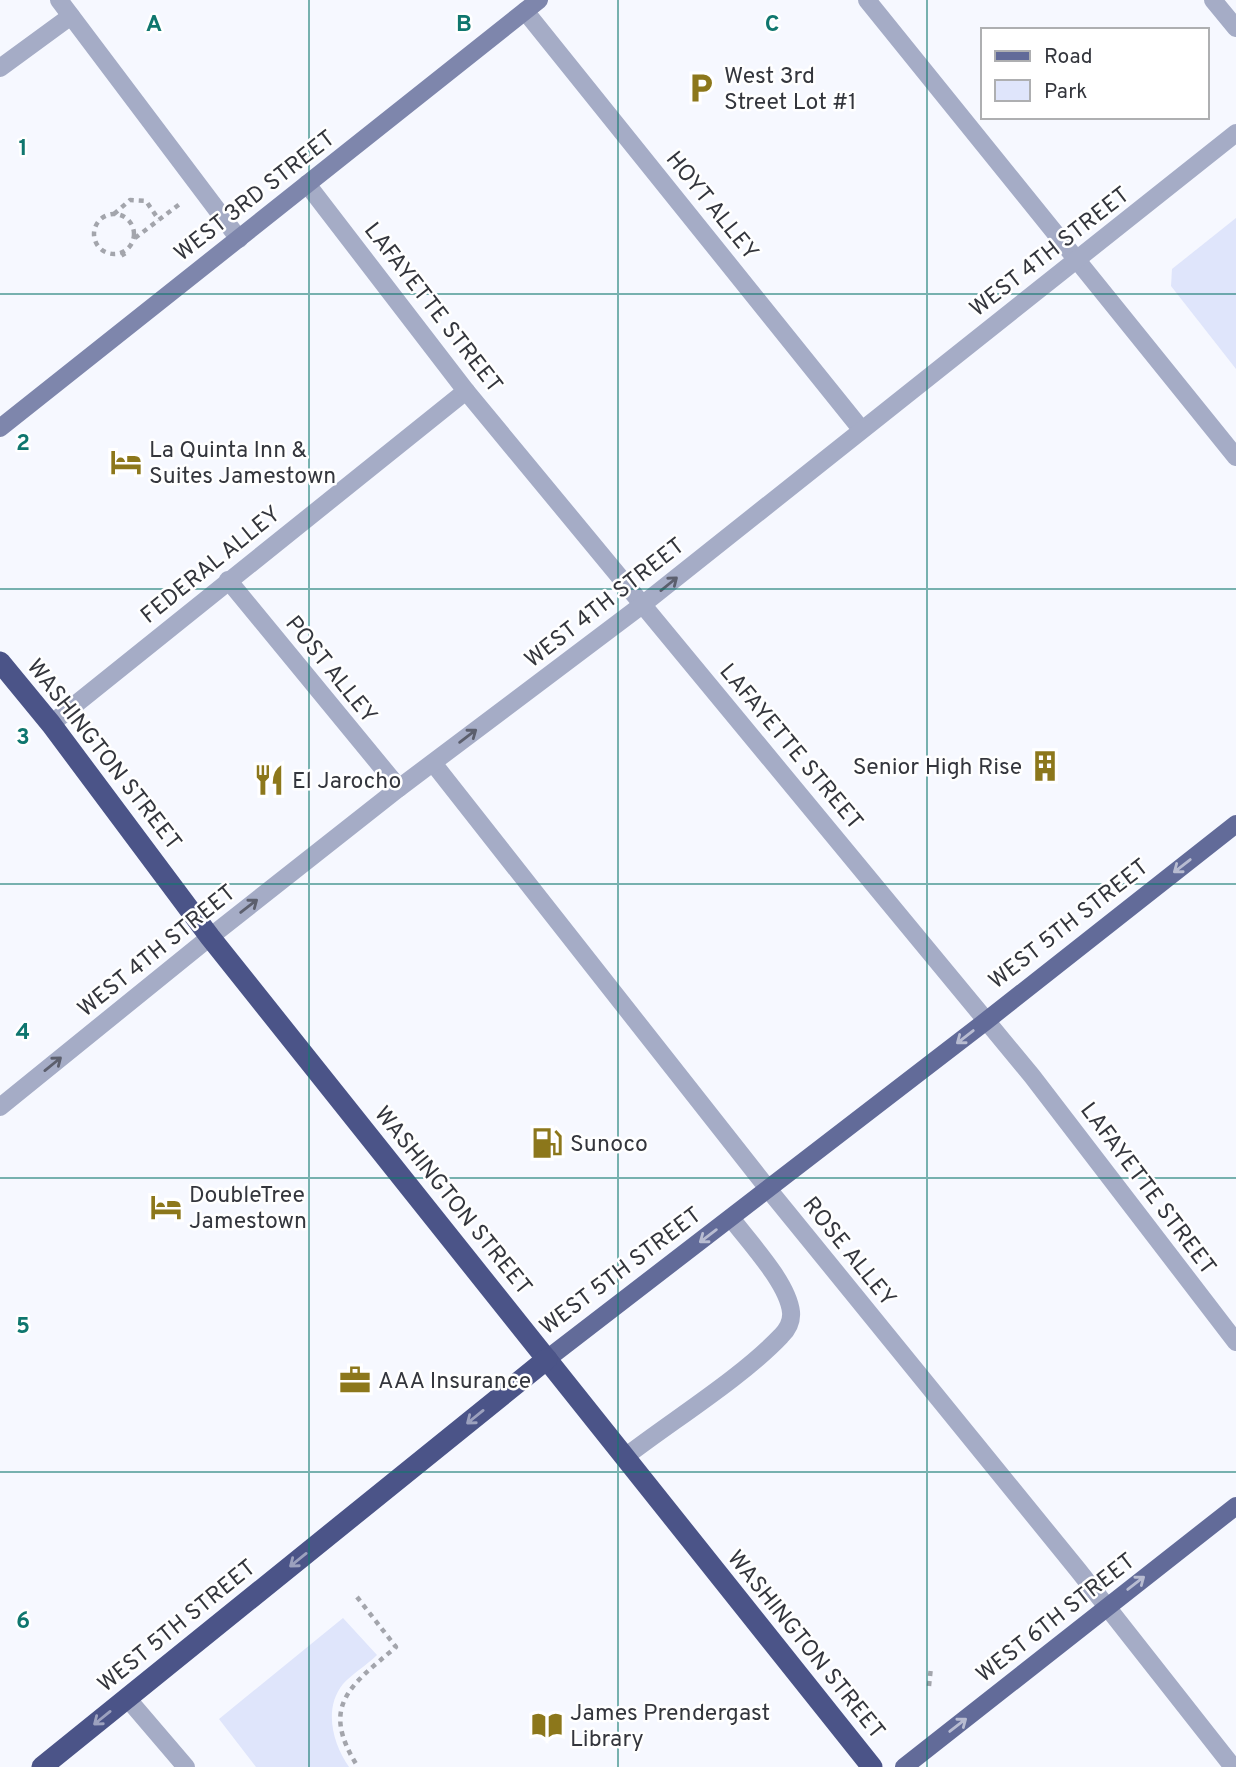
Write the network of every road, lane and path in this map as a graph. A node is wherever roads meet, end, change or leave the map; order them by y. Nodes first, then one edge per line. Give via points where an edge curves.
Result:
1 (59, 0) edge
2 (867, 0) edge
3 (1213, 0) edge
4 (532, 6) edge
5 (71, 16) junction
6 (1236, 28) edge
7 (0, 68) edge
8 (1236, 133) edge
9 (307, 184) junction
10 (182, 203) dead end
11 (114, 215) junction
12 (159, 220) junction
13 (133, 239) junction
14 (239, 239) junction
15 (122, 253) junction
16 (126, 259) dead end
17 (1078, 261) junction
18 (467, 391) junction
19 (0, 428) edge
20 (861, 429) junction
21 (1236, 457) edge
22 (228, 580) junction
23 (642, 605) junction
24 (0, 662) edge
25 (51, 724) junction
26 (433, 763) junction
27 (399, 788) junction
28 (1236, 824) edge
29 (210, 937) junction
30 (986, 1021) junction
31 (0, 1107) edge
32 (769, 1190) junction
33 (731, 1218) junction
34 (1236, 1342) edge
35 (548, 1359) junction
36 (625, 1457) junction
37 (1236, 1506) edge
38 (357, 1597) dead end
39 (1107, 1607) junction
40 (931, 1667) dead end
41 (929, 1686) dead end
42 (127, 1698) junction
43 (42, 1767) edge
44 (186, 1767) edge
45 (358, 1767) edge
46 (872, 1767) edge
47 (904, 1767) edge
48 (1233, 1767) edge

1 - 5 street
2 - 17 street
3 - 6 street
4 - 9 street, WEST 3RD STREET
4 - 20 street, HOYT ALLEY
5 - 7 street
5 - 14 street
8 - 17 street, WEST 4TH STREET
9 - 14 street, WEST 3RD STREET
9 - 18 street, LAFAYETTE STREET
10 - 12 path
11 - 12 path via 130,200 146,201
11 - 13 path via 131,224
11 - 15 path via 101,219 94,236 104,252
12 - 13 path
13 - 15 path
14 - 19 street, WEST 3RD STREET
15 - 16 path
17 - 20 street, WEST 4TH STREET
17 - 21 street
18 - 22 street, FEDERAL ALLEY
18 - 23 street, LAFAYETTE STREET
23 -> 20 street, WEST 4TH STREET
22 - 25 street, FEDERAL ALLEY
22 - 27 street, POST ALLEY
26 -> 23 street, WEST 4TH STREET
23 - 30 street, LAFAYETTE STREET
24 - 25 highway, WASHINGTON STREET
25 - 29 highway, WASHINGTON STREET
26 - 27 street, WEST 4TH STREET
26 - 32 street, ROSE ALLEY
29 -> 27 street, WEST 4TH STREET
28 -> 30 main road, WEST 5TH STREET
31 -> 29 street, WEST 4TH STREET
29 - 35 highway, WASHINGTON STREET
30 -> 32 main road, WEST 5TH STREET
30 - 34 street, LAFAYETTE STREET
32 - 33 main road, WEST 5TH STREET
32 - 39 street, ROSE ALLEY
33 -> 35 main road, WEST 5TH STREET
33 - 36 street via 780,1286 791,1322 751,1362
35 - 36 highway, WASHINGTON STREET
35 -> 42 highway, WEST 5TH STREET
36 - 46 highway, WASHINGTON STREET
39 -> 37 main road, WEST 6TH STREET
38 - 45 path via 396,1647 354,1682 340,1713 341,1735
47 -> 39 main road, WEST 6TH STREET
39 - 48 street, ROSE ALLEY
40 - 41 path
42 -> 43 highway, WEST 5TH STREET
42 - 44 street

